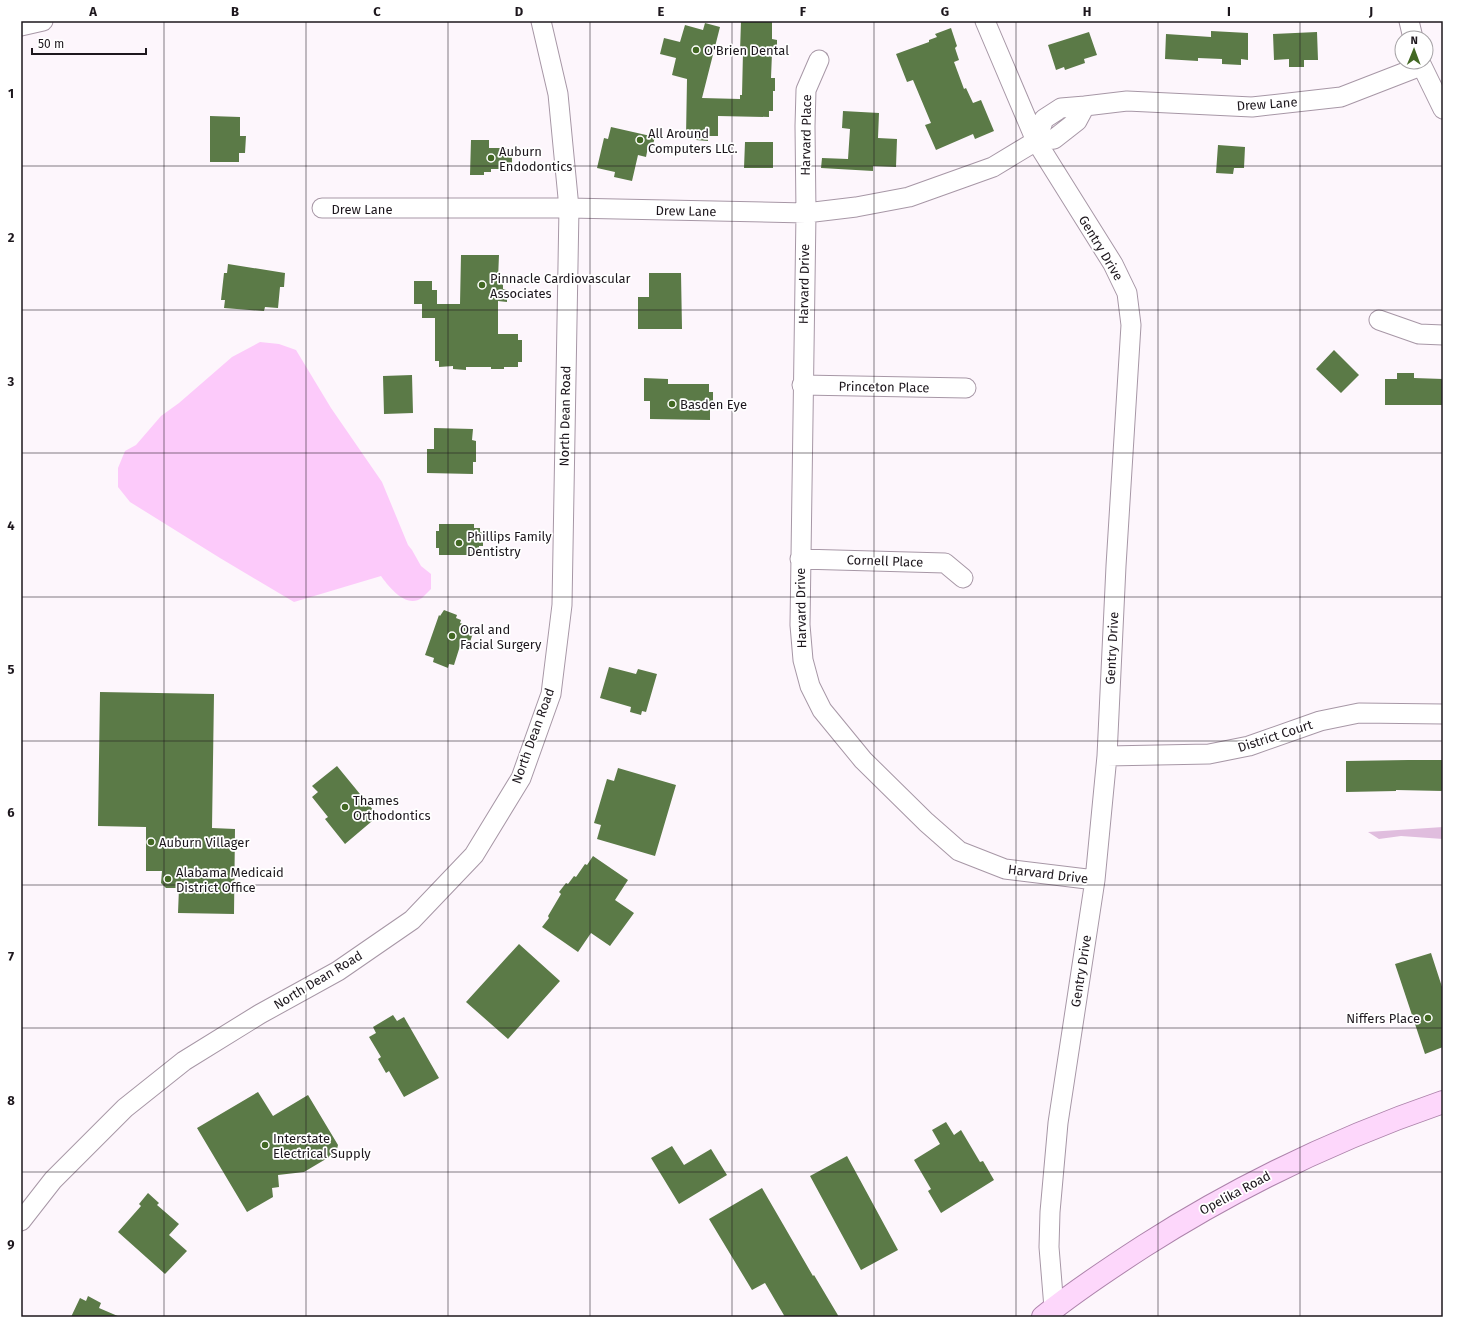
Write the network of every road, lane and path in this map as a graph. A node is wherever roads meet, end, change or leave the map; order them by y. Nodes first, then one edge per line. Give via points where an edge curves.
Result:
1 (43, 21) edge
2 (541, 21) edge
3 (985, 21) edge
4 (21, 26) edge
5 (819, 60) dead end
6 (1406, 70) edge
7 (1423, 70) edge
8 (1443, 109) edge
9 (1036, 141) junction
10 (322, 208) dead end
11 (569, 208) junction
12 (806, 213) junction
13 (1379, 320) dead end
14 (1443, 335) edge
15 (802, 385) junction
16 (966, 388) dead end
17 (800, 559) junction
18 (963, 578) dead end
19 (1443, 714) edge
20 (1107, 756) junction
21 (1095, 880) junction
22 (1443, 1102) edge
23 (21, 1221) edge
24 (1049, 1313) edge

1 - 4 street
2 - 11 street, North Dean Road via 558,94
3 - 9 street, Gentry Drive
5 - 12 street, Harvard Place via 806,90
6 - 9 street, Drew Lane via 1341,97 1252,107 1127,101 1084,106 1077,121 1054,139
7 - 8 street
9 - 12 street, Drew Lane via 992,167 909,197
9 - 20 street, Gentry Drive via 1113,264 1128,299 1131,325
10 - 11 street, Drew Lane
11 - 12 street, Drew Lane
11 - 23 street, North Dean Road via 562,606 551,694 521,778 474,855 412,920 338,971 260,1014 184,1061 125,1108 53,1180
12 - 15 street, Harvard Drive
13 - 14 street via 1419,334
15 - 16 street, Princeton Place
15 - 17 street, Harvard Drive
17 - 18 street, Cornell Place via 945,563
17 - 21 street, Harvard Drive via 800,625 803,660 810,686 822,710 863,760 959,851 1005,869
19 - 20 street, District Court via 1359,713 1320,721 1249,746 1209,754
20 - 21 street, Gentry Drive
21 - 24 street, Gentry Drive via 1058,1122 1050,1212
22 - 24 main road, Opelika Road via 1323,1148 1250,1184 1160,1235

